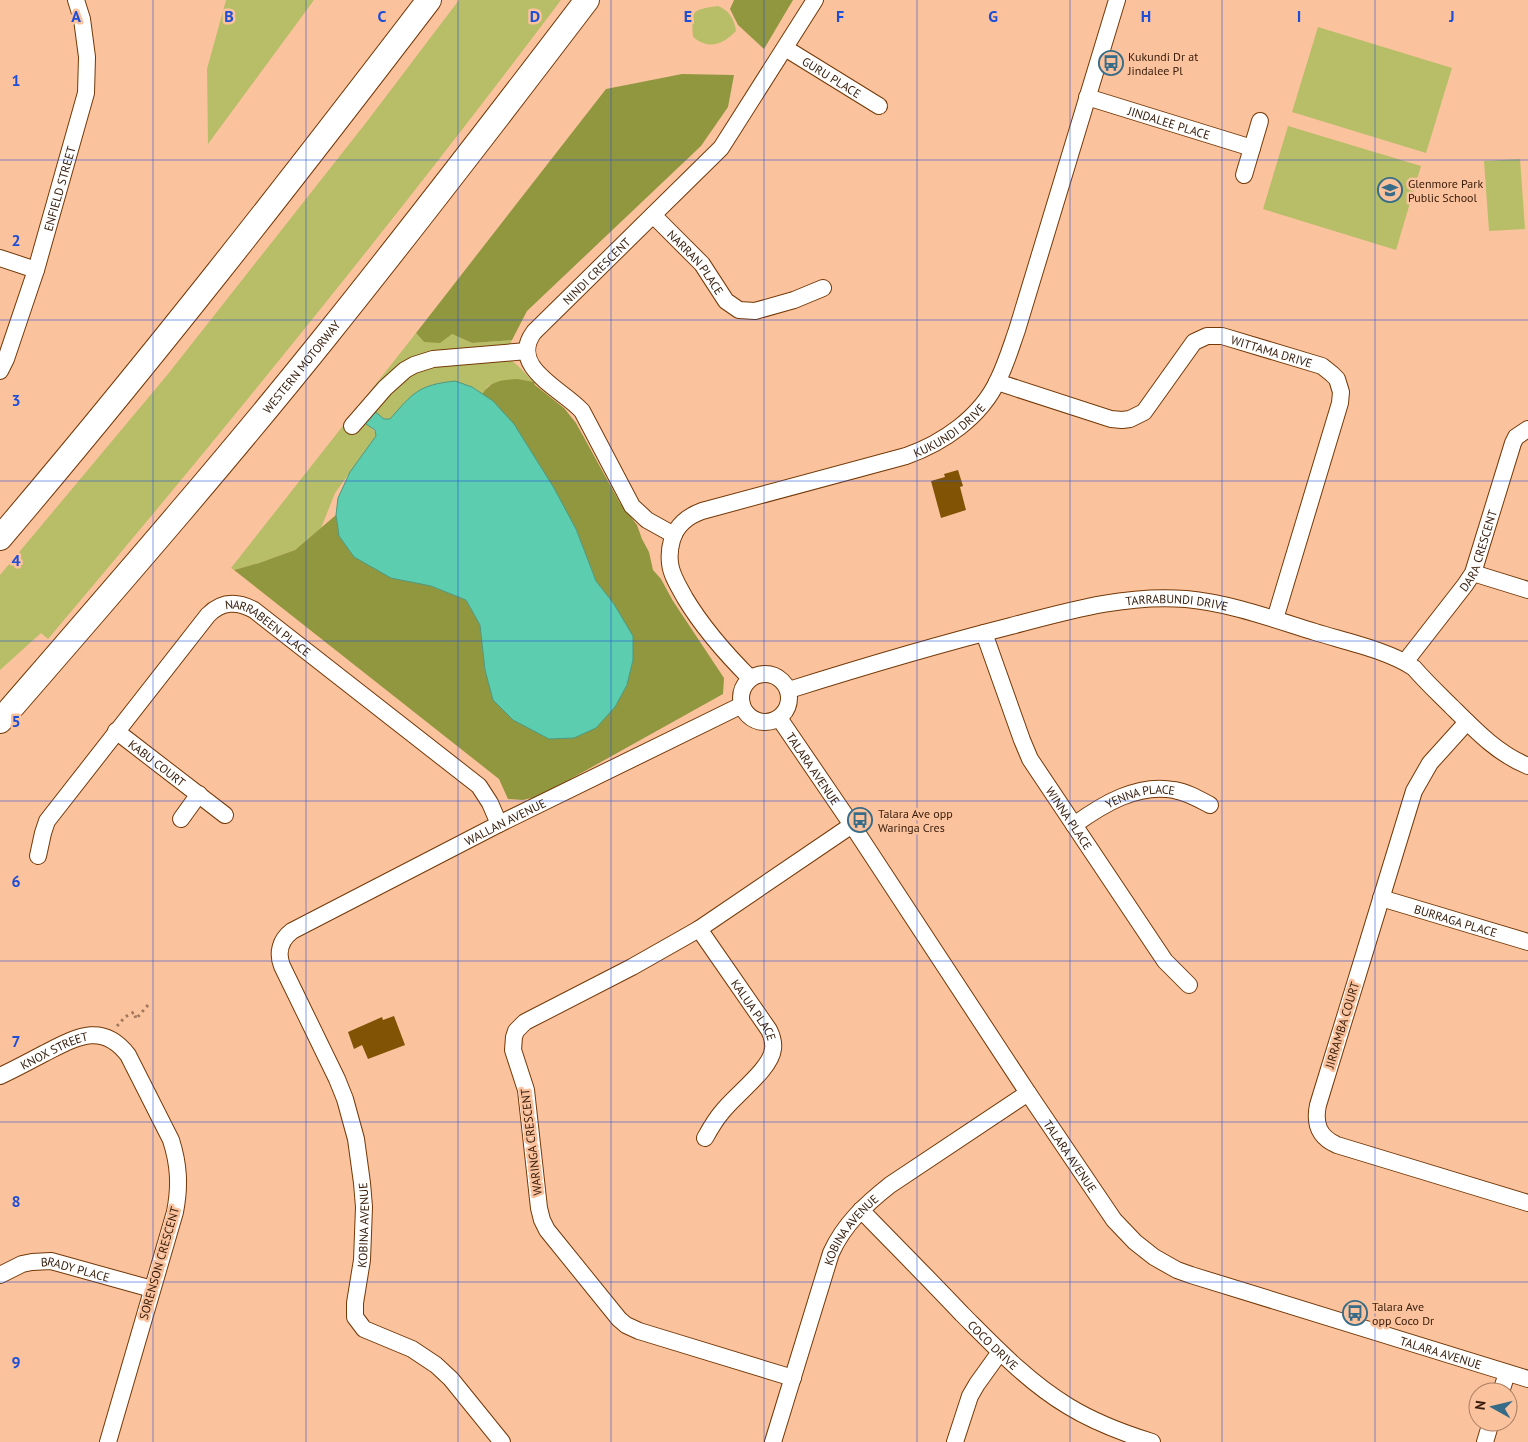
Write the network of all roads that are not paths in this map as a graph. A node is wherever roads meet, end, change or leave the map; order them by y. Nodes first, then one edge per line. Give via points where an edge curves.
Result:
1 (76, 0) edge
2 (429, 0) edge
3 (587, 0) edge
4 (815, 0) edge
5 (1117, 0) edge
6 (785, 48) junction
7 (1087, 97) junction
8 (879, 106) dead end
9 (1260, 121) dead end
10 (1252, 148) junction
11 (1244, 175) dead end
12 (653, 214) junction
13 (0, 258) edge
14 (36, 270) junction
15 (823, 288) dead end
16 (526, 351) junction
17 (0, 371) edge
18 (998, 382) junction
19 (352, 426) dead end
20 (1528, 429) edge
21 (674, 535) junction
22 (0, 538) edge
23 (1473, 573) junction
24 (1528, 590) edge
25 (1275, 619) junction
26 (984, 633) junction
27 (1405, 662) junction
28 (750, 678) junction
29 (789, 690) junction
30 (742, 705) junction
31 (779, 718) junction
32 (0, 721) edge
33 (1467, 722) junction
34 (116, 730) junction
35 (1528, 766) edge
36 (199, 794) junction
37 (1210, 804) dead end
38 (225, 814) dead end
39 (181, 819) dead end
40 (499, 824) junction
41 (1074, 825) junction
42 (852, 826) junction
43 (38, 856) dead end
44 (1381, 898) junction
45 (699, 929) junction
46 (1528, 942) edge
47 (279, 951) joint
48 (1189, 985) dead end
49 (110, 1040) joint
50 (0, 1076) edge
51 (1028, 1093) junction
52 (705, 1138) dead end
53 (1528, 1203) edge
54 (861, 1210) junction
55 (0, 1275) edge
56 (152, 1289) junction
57 (1000, 1352) junction
58 (1507, 1372) junction
59 (793, 1378) junction
60 (1528, 1379) edge
61 (1504, 1382) edge
62 (1143, 1441) edge
63 (108, 1442) edge
64 (502, 1442) edge
65 (774, 1442) edge
66 (954, 1442) edge

1 - 14 street, ENFIELD STREET via 86,50 86,93
2 - 22 highway via 178,322
3 - 32 highway, WESTERN MOTORWAY via 473,151 325,337 207,481
4 - 6 street, NINDI CRESCENT
5 - 7 street, KUKUNDI DRIVE
6 - 8 street, GURU PLACE
6 - 12 street, NINDI CRESCENT via 724,145
7 - 10 street, JINDALEE PLACE
7 - 18 street, KUKUNDI DRIVE via 1017,330
9 - 10 street
10 - 11 street
12 - 15 street, NARRAN PLACE via 702,264 726,302 735,308 755,311
12 - 16 street, NINDI CRESCENT via 534,332
13 - 14 street
14 - 17 street, ENFIELD STREET
16 - 19 street via 439,358 414,365 385,388
16 - 21 street via 536,371 582,411 632,506 647,520
18 - 21 street, KUKUNDI DRIVE via 970,417 950,435 926,448 697,513
18 - 25 street, WITTAMA DRIVE via 1122,420 1144,412 1189,348 1207,336 1222,336 1322,366 1332,374 1340,386 1342,397
20 - 23 street, DARA CRESCENT via 1513,443
21 - 28 street via 670,563 677,583 707,632
23 - 24 street
23 - 27 street, DARA CRESCENT
25 - 26 street, TARRABUNDI DRIVE via 1202,601 1148,598 1080,608
25 - 27 street, TARRABUNDI DRIVE
26 - 29 street, TARRABUNDI DRIVE
26 - 41 street, WINNA PLACE via 1027,754
27 - 33 street, TARRABUNDI DRIVE
28 - 29 street via 757,674 772,674
28 - 30 street via 742,691
29 - 31 street via 788,706
30 - 31 street via 750,718 757,721
30 - 40 street, WALLAN AVENUE
31 - 42 street, TALARA AVENUE
33 - 35 street, TARRABUNDI DRIVE via 1492,745
33 - 44 street, JIRRAMBA COURT via 1430,763 1418,782
34 - 36 street, KABU COURT
34 - 40 street, NARRABEEN PLACE via 214,609 231,603 242,605 254,610 479,786
34 - 43 street, NARRABEEN PLACE via 47,821
36 - 38 street, KABU COURT
36 - 39 street, KABU COURT
37 - 41 street, YENNA PLACE via 1183,792 1158,788 1136,792 1105,804
40 - 47 street, WALLAN AVENUE via 292,931
41 - 48 street, WINNA PLACE via 1165,961
42 - 45 street, WARINGA CRESCENT
42 - 51 street, TALARA AVENUE
44 - 46 street, BURRAGA PLACE
44 - 53 street, JIRRAMBA COURT via 1318,1106 1318,1129 1337,1145
45 - 52 street, KALUA PLACE via 773,1038 773,1050 767,1063 722,1111
45 - 59 street, WARINGA CRESCENT via 525,1022 516,1031 512,1050 526,1090 540,1215 547,1230 626,1325 639,1332
47 - 64 street, KOBINA AVENUE via 282,966 337,1079 356,1139 364,1207 355,1317 364,1329 412,1349 436,1365
49 - 50 street, KNOX STREET via 80,1036
49 - 56 street, SORENSON CRESCENT via 128,1055 171,1140 178,1166 175,1212
51 - 54 street, KOBINA AVENUE via 890,1185
51 - 58 street, TALARA AVENUE via 1114,1220 1135,1242 1166,1264 1191,1276
54 - 57 street, COCO DRIVE
54 - 59 street, KOBINA AVENUE via 846,1227 831,1253
55 - 56 street, BRADY PLACE via 27,1263 51,1261
56 - 63 street, SORENSON CRESCENT
57 - 62 street, COCO DRIVE via 1034,1383 1069,1407
57 - 66 street via 970,1396
58 - 60 street, TALARA AVENUE
58 - 61 street
59 - 65 street, KOBINA AVENUE

